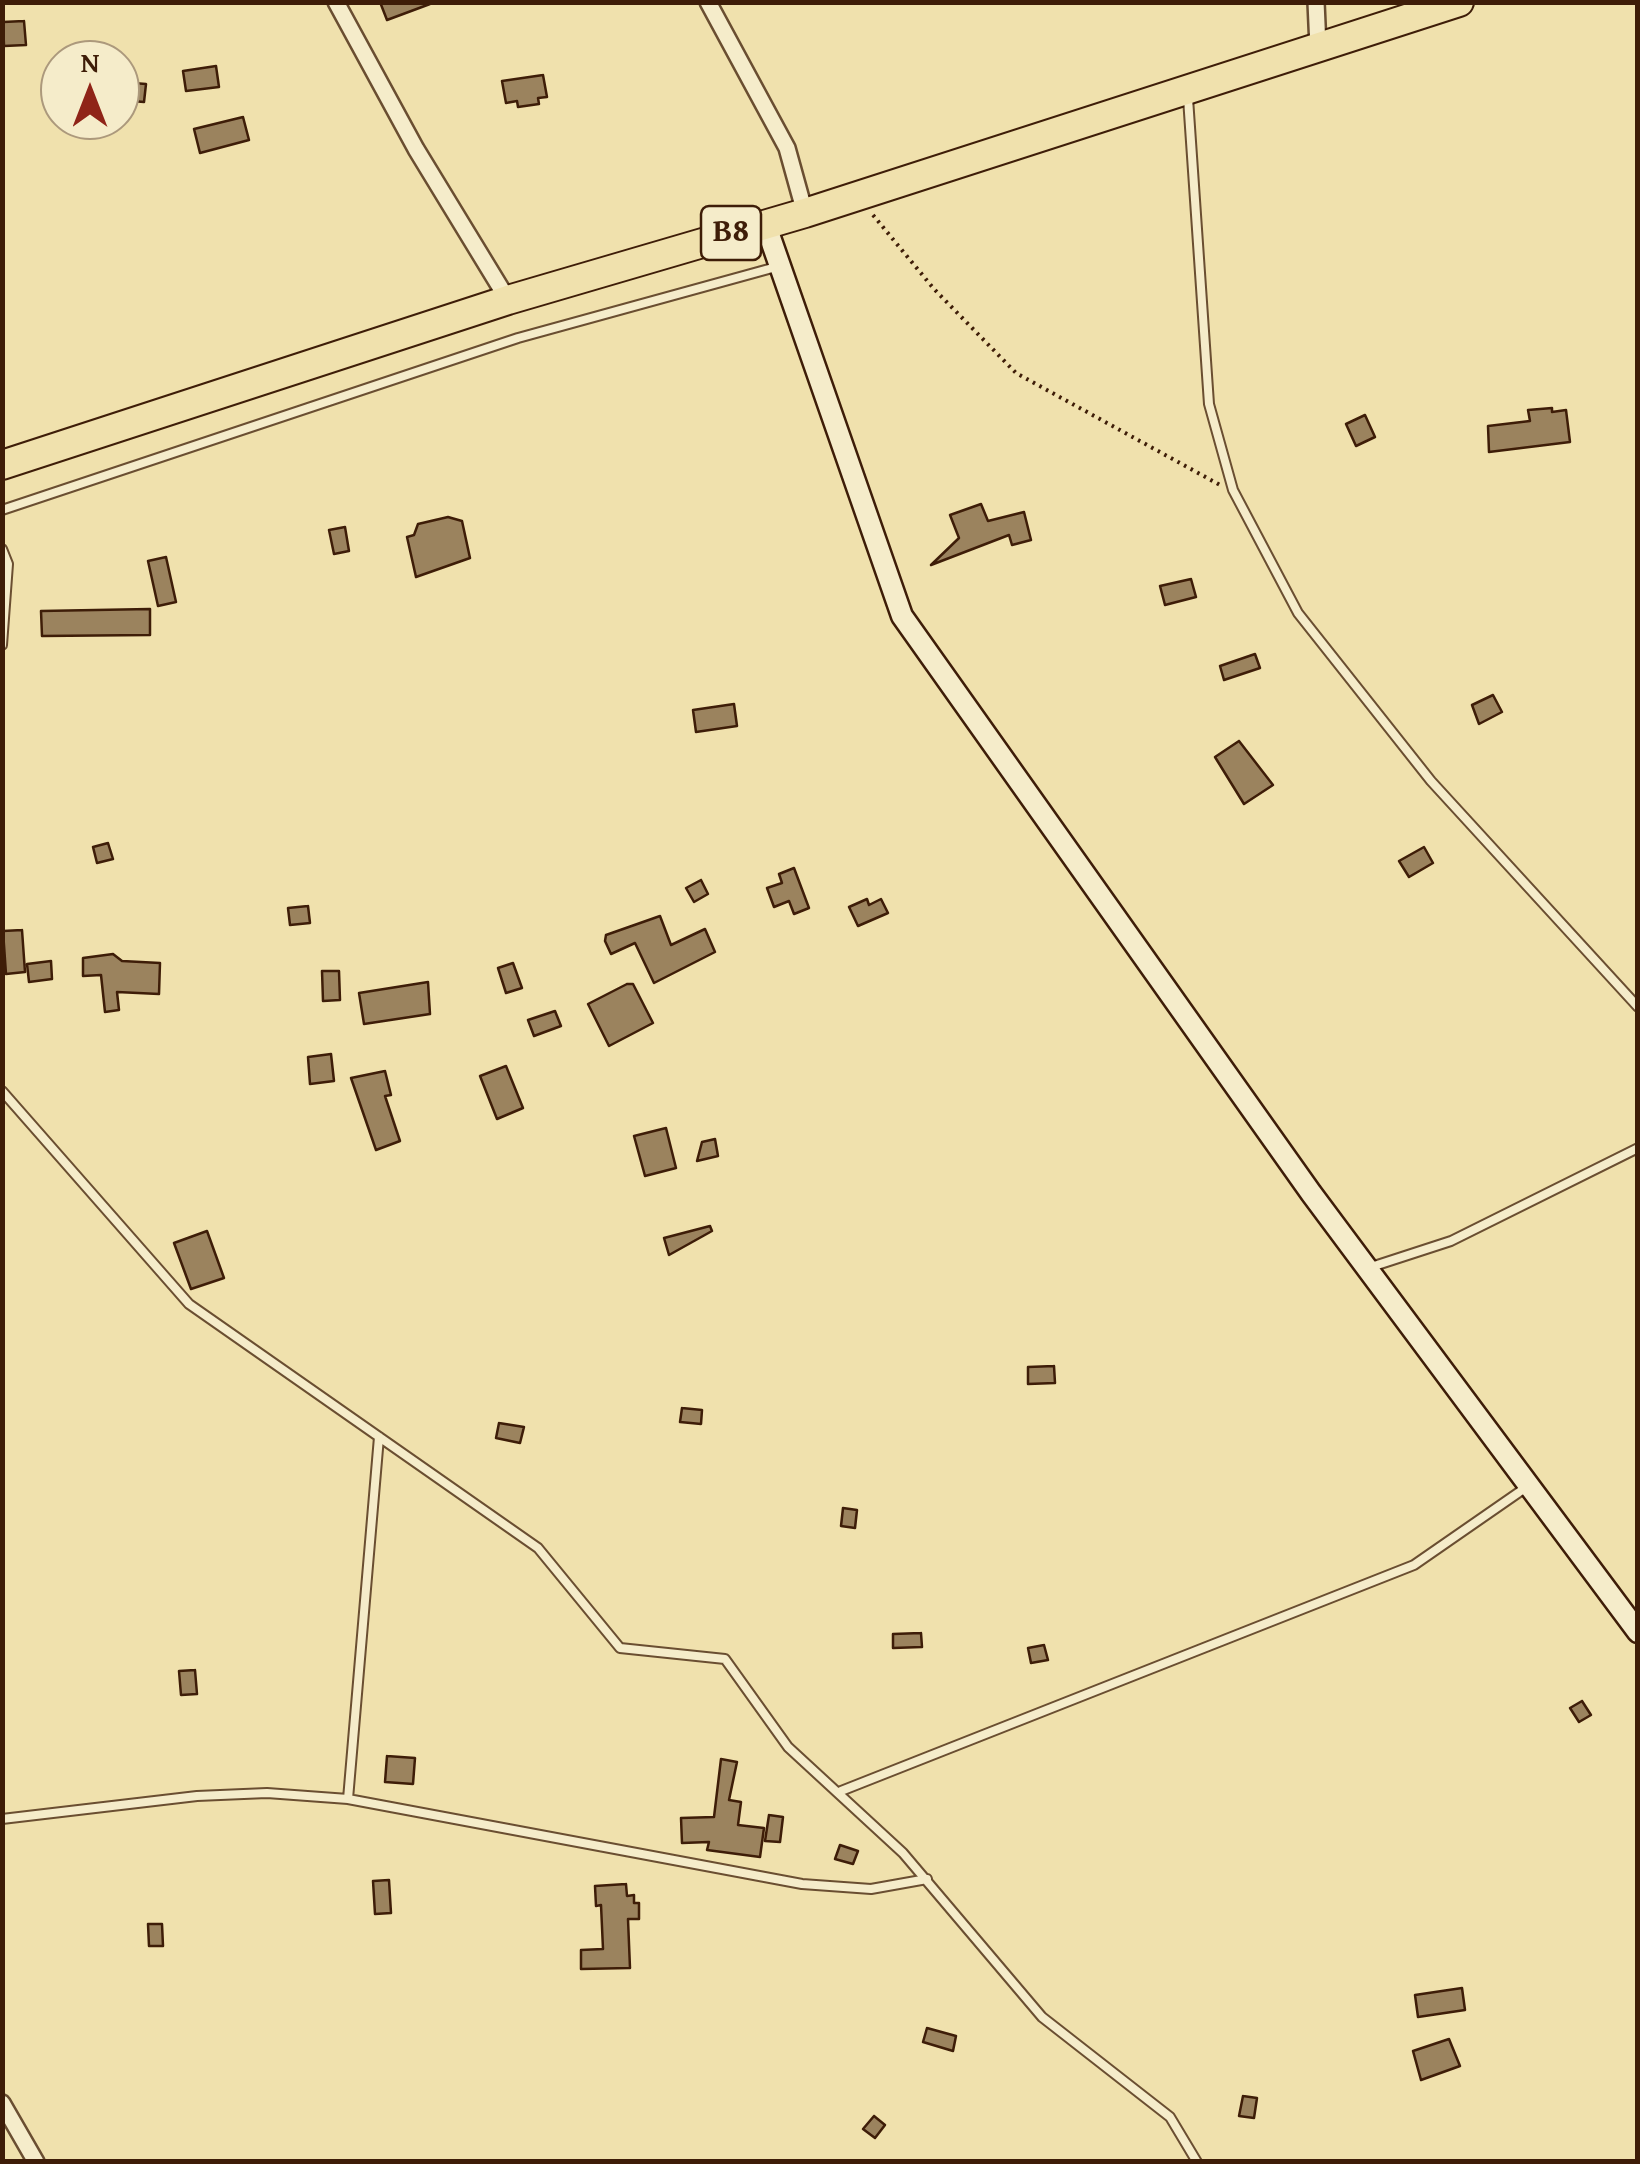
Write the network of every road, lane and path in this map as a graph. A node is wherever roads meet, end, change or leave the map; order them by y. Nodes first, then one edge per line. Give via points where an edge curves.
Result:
1 (336, 2) edge
2 (708, 2) edge
3 (1316, 2) edge
4 (1460, 2) edge
5 (1318, 47) junction
6 (1188, 92) junction
7 (857, 196) junction
8 (805, 214) junction
9 (766, 223) junction
10 (780, 266) junction
11 (508, 300) junction
12 (2, 465) edge
13 (1236, 494) junction
14 (2, 510) edge
15 (2, 549) edge
16 (2, 646) edge
17 (1638, 1007) edge
18 (2, 1092) edge
19 (1638, 1148) edge
20 (1368, 1268) junction
21 (379, 1437) junction
22 (1531, 1484) junction
23 (1638, 1632) edge
24 (840, 1792) junction
25 (348, 1799) junction
26 (2, 1818) edge
27 (926, 1880) junction
28 (2, 2103) edge
29 (36, 2162) edge
30 (1197, 2162) edge

1 - 11 street
2 - 8 street via 787,148
3 - 5 street
4 - 5 highway, B8
5 - 6 highway, B8
6 - 7 highway, B8
6 - 13 lane via 1209,404
7 - 8 highway, B8
7 - 13 path via 934,289 1016,372
8 - 9 highway, B8
9 - 10 main road
9 - 11 highway, B8
10 - 14 lane via 518,338
10 - 20 main road via 902,616
11 - 12 highway, B8
13 - 17 lane via 1298,613 1432,781
15 - 16 lane via 8,564
18 - 21 lane via 189,1304
19 - 20 lane via 1451,1241
20 - 22 main road
21 - 24 lane via 538,1548 620,1648 724,1659 788,1747
21 - 25 lane
22 - 23 main road
22 - 24 lane via 1414,1565
24 - 27 lane
25 - 26 lane via 230,1793
25 - 27 lane via 802,1884 871,1889
27 - 30 lane via 1042,2016 1170,2118
28 - 29 street

